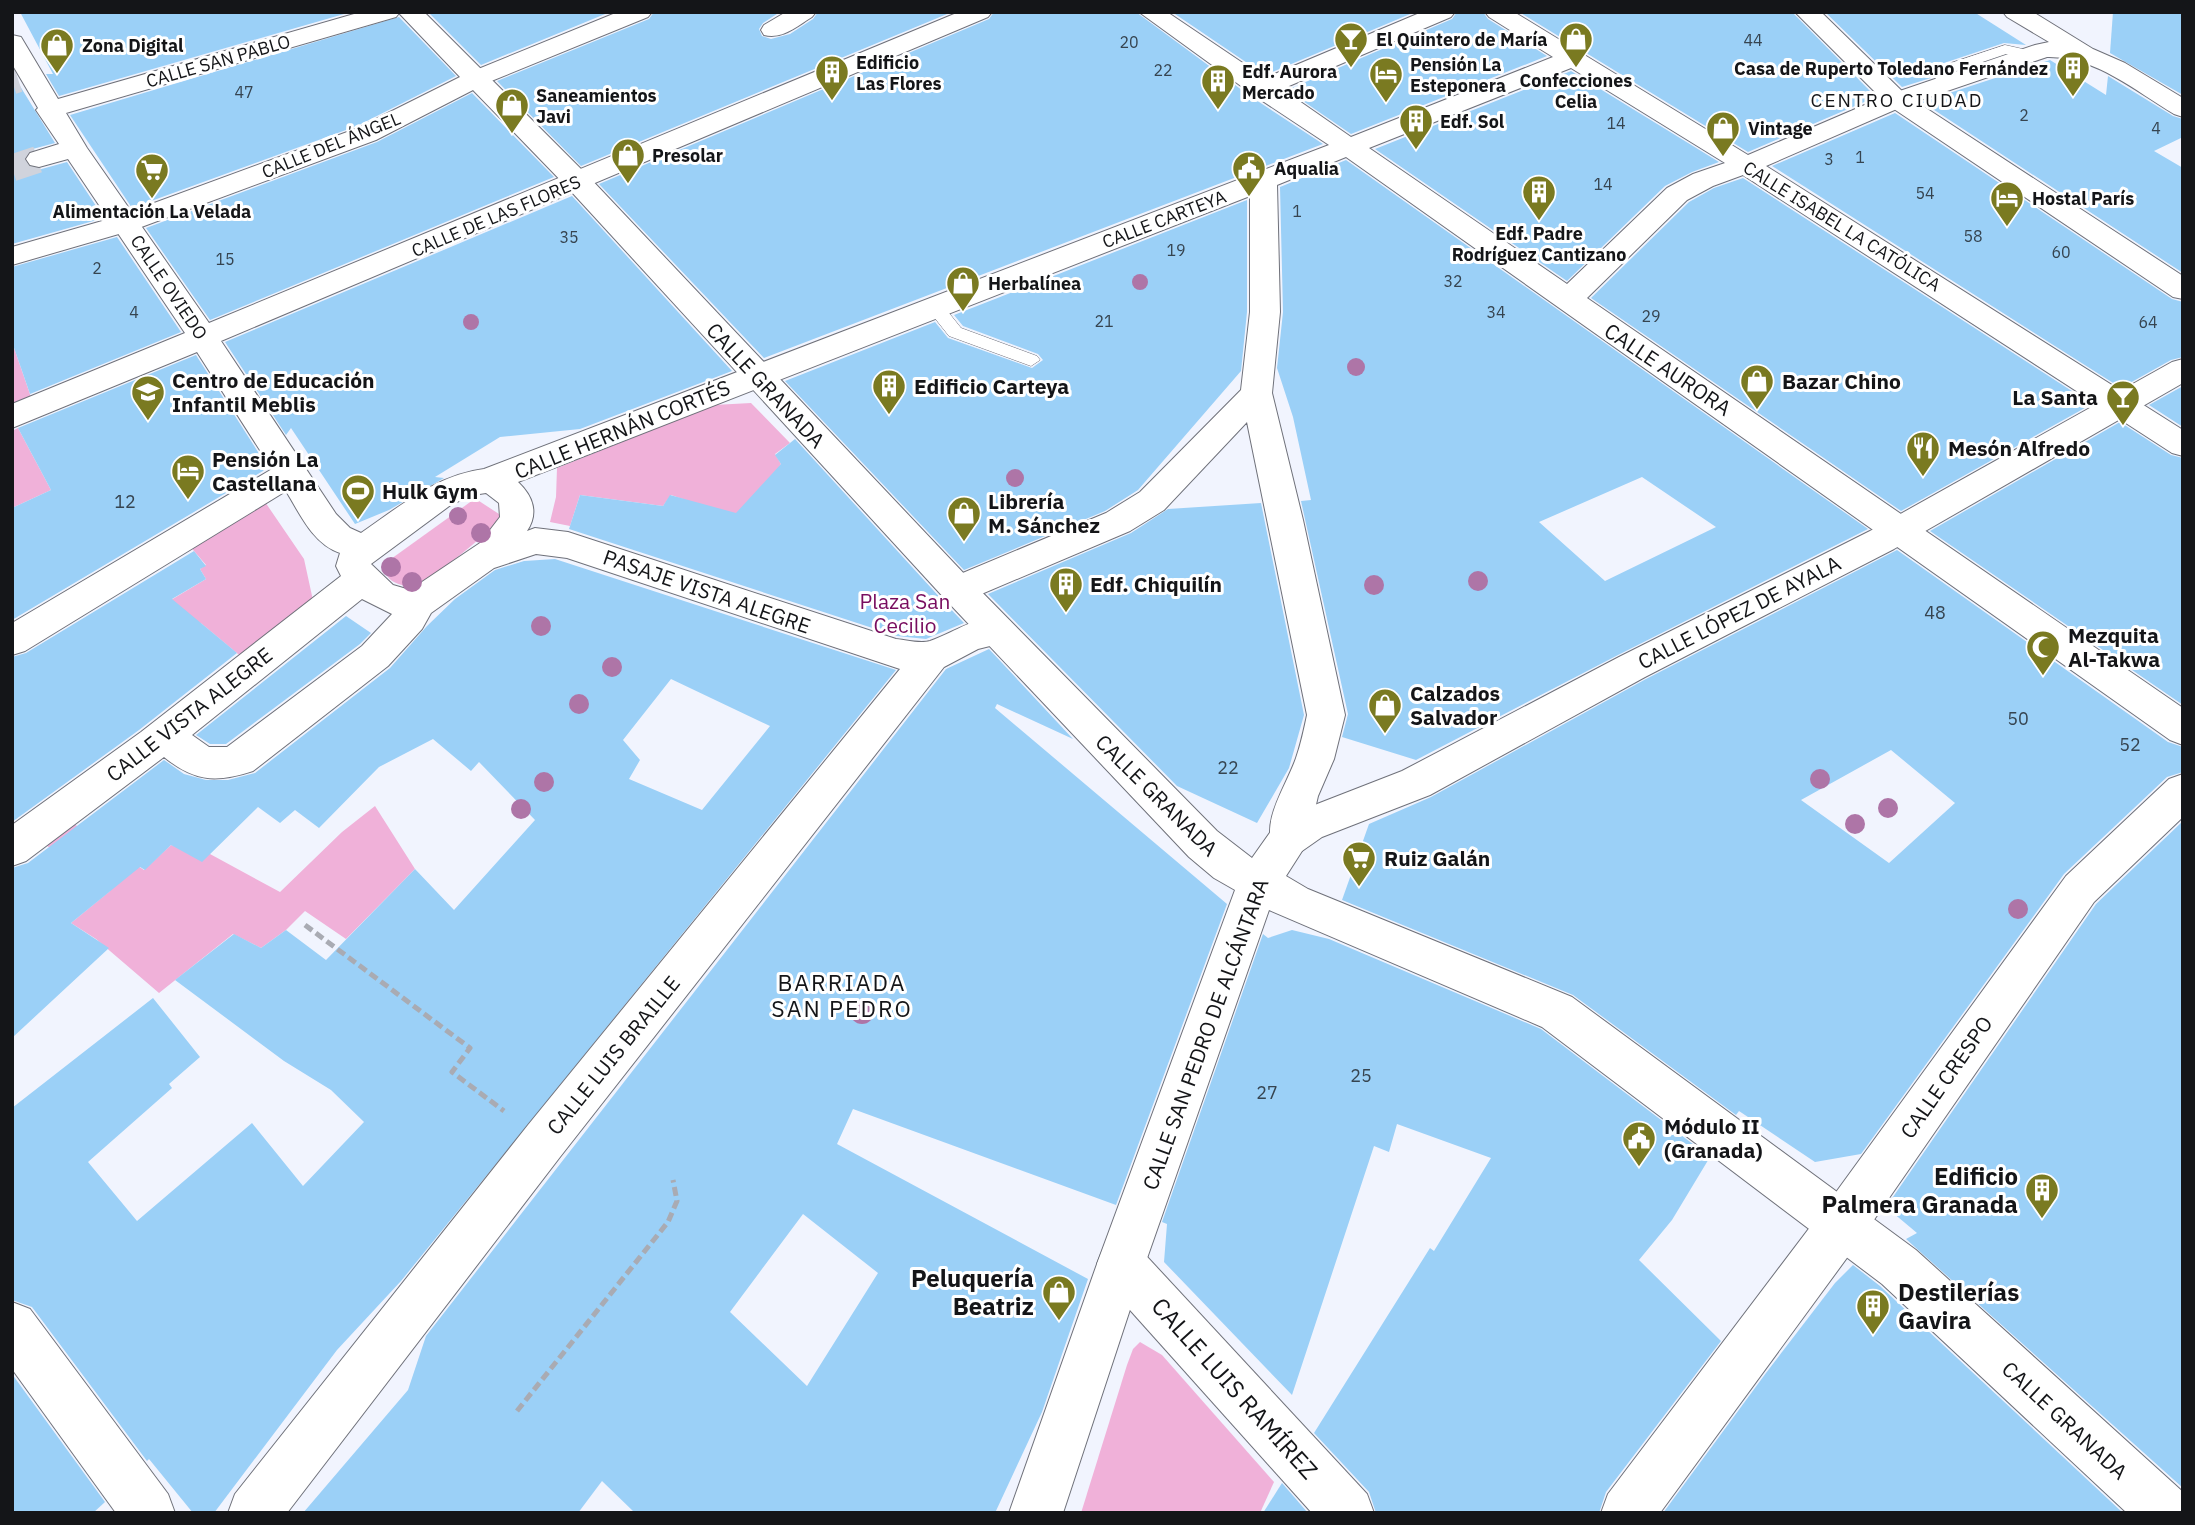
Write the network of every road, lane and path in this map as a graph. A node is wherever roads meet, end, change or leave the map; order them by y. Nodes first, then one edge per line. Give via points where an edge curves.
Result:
1 (388, 12) edge
2 (411, 12) edge
3 (640, 12) edge
4 (804, 12) edge
5 (980, 12) edge
6 (1151, 12) edge
7 (1443, 12) edge
8 (1497, 12) edge
9 (1807, 12) edge
10 (2015, 12) edge
11 (1524, 18) edge
12 (773, 30) dead end
13 (12, 42) edge
14 (2086, 53) junction
15 (1571, 59) junction
16 (475, 79) junction
17 (1261, 89) junction
18 (1898, 100) junction
19 (2183, 109) edge
20 (49, 110) junction
21 (1345, 146) junction
22 (74, 148) junction
23 (40, 159) tunnel mouth
24 (1746, 165) junction
25 (578, 181) junction
26 (1263, 181) junction
27 (126, 223) junction
28 (12, 256) edge
29 (2183, 290) edge
30 (1568, 300) junction
31 (935, 307) junction
32 (204, 338) junction
33 (1031, 360) dead end
34 (2183, 369) edge
35 (756, 375) junction
36 (1256, 393) junction
37 (2121, 403) junction
38 (12, 417) edge
39 (2183, 445) edge
40 (291, 473) junction
41 (487, 481) junction
42 (1900, 529) junction
43 (483, 559) junction
44 (365, 562) junction
45 (958, 590) junction
46 (418, 603) junction
47 (997, 631) junction
48 (12, 641) edge
49 (931, 657) junction
50 (2183, 729) edge
51 (164, 735) junction
52 (2183, 791) edge
53 (1289, 839) junction
54 (12, 848) edge
55 (1258, 883) junction
56 (305, 925) dead end
57 (544, 1141) junction
58 (673, 1180) dead end
59 (1843, 1223) junction
60 (1121, 1264) junction
61 (12, 1327) edge
62 (517, 1411) dead end
63 (149, 1513) edge
64 (254, 1513) edge
65 (1036, 1513) edge
66 (1348, 1513) edge
67 (1627, 1513) edge
68 (2166, 1513) edge

1 - 20 street, CALLE SAN PABLO
2 - 16 street, CALLE GRANADA
3 - 16 street, CALLE DEL ÁNGEL
4 - 12 street
5 - 25 street, CALLE DE LAS FLORES
6 - 17 street, CALLE AURORA
7 - 17 street
8 - 11 street, CALLE ISABEL LA CATÓLICA
9 - 18 street
10 - 14 street
11 - 15 street, CALLE ISABEL LA CATÓLICA
13 - 20 street, CALLE OVIEDO via 24,78
14 - 18 street via 2054,49
14 - 19 street
15 - 21 street, CALLE CARTEYA
15 - 24 street, CALLE ISABEL LA CATÓLICA
16 - 25 street, CALLE GRANADA
16 - 27 street, CALLE DEL ÁNGEL via 367,134
17 - 21 street, CALLE AURORA
18 - 24 street
18 - 29 street
20 - 22 street, CALLE OVIEDO
21 - 26 street, CALLE CARTEYA
21 - 30 street, CALLE AURORA
22 - 23 street
22 - 27 street, CALLE OVIEDO
24 - 30 street via 1677,194
24 - 37 street, CALLE ISABEL LA CATÓLICA
25 - 32 street, CALLE DE LAS FLORES
25 - 35 street, CALLE GRANADA
26 - 31 street, CALLE CARTEYA
26 - 36 street, CALLE SAN PEDRO DE ALCÁNTARA via 1265,312
27 - 28 street, CALLE DEL ÁNGEL
27 - 32 street, CALLE OVIEDO
30 - 42 street, CALLE AURORA
31 - 33 lane via 955,332
31 - 35 street, CALLE CARTEYA
32 - 38 street, CALLE DE LAS FLORES
32 - 40 street, CALLE OVIEDO
34 - 37 street, CALLE LÓPEZ DE AYALA
35 - 41 street, CALLE HERNÁN CORTÉS
35 - 45 street, CALLE GRANADA
36 - 45 street via 1152,501 1118,522
36 - 53 street, CALLE SAN PEDRO DE ALCÁNTARA via 1326,703 1324,729 1298,796
37 - 39 street, CALLE ISABEL LA CATÓLICA
37 - 42 street, CALLE LÓPEZ DE AYALA
40 - 44 street, CALLE OVIEDO via 333,535
40 - 48 street
41 - 43 street via 510,492 518,509 510,532
41 - 44 street, CALLE HERNÁN CORTÉS via 440,495
42 - 50 street, CALLE AURORA
42 - 53 street, CALLE LÓPEZ DE AYALA via 1416,783 1308,825
43 - 46 street
43 - 49 street, PASAJE VISTA ALEGRE via 536,541 568,545 896,654
44 - 46 street, CALLE OVIEDO via 376,590 400,604
44 - 51 street, CALLE VISTA ALEGRE
45 - 47 street, CALLE GRANADA
46 - 51 street via 375,656 239,759 226,765 205,764
47 - 49 street, CALLE LUIS BRAILLE via 970,636
47 - 55 street, CALLE GRANADA via 1203,844
49 - 57 street, CALLE LUIS BRAILLE
51 - 54 street, CALLE VISTA ALEGRE
52 - 59 street, CALLE CRESPO via 2080,889
53 - 55 street, CALLE SAN PEDRO DE ALCÁNTARA
55 - 59 street, CALLE GRANADA via 1293,902 1557,1012
55 - 60 street, CALLE SAN PEDRO DE ALCÁNTARA
56 - 57 path via 470,1048 452,1072
57 - 64 street, CALLE LUIS BRAILLE
58 - 62 path via 677,1207 668,1222
59 - 67 street, CALLE CRESPO
59 - 68 street, CALLE GRANADA via 1899,1267
60 - 65 street, CALLE SAN PEDRO DE ALCÁNTARA
60 - 66 street, CALLE LUIS RAMÍREZ
61 - 63 street

